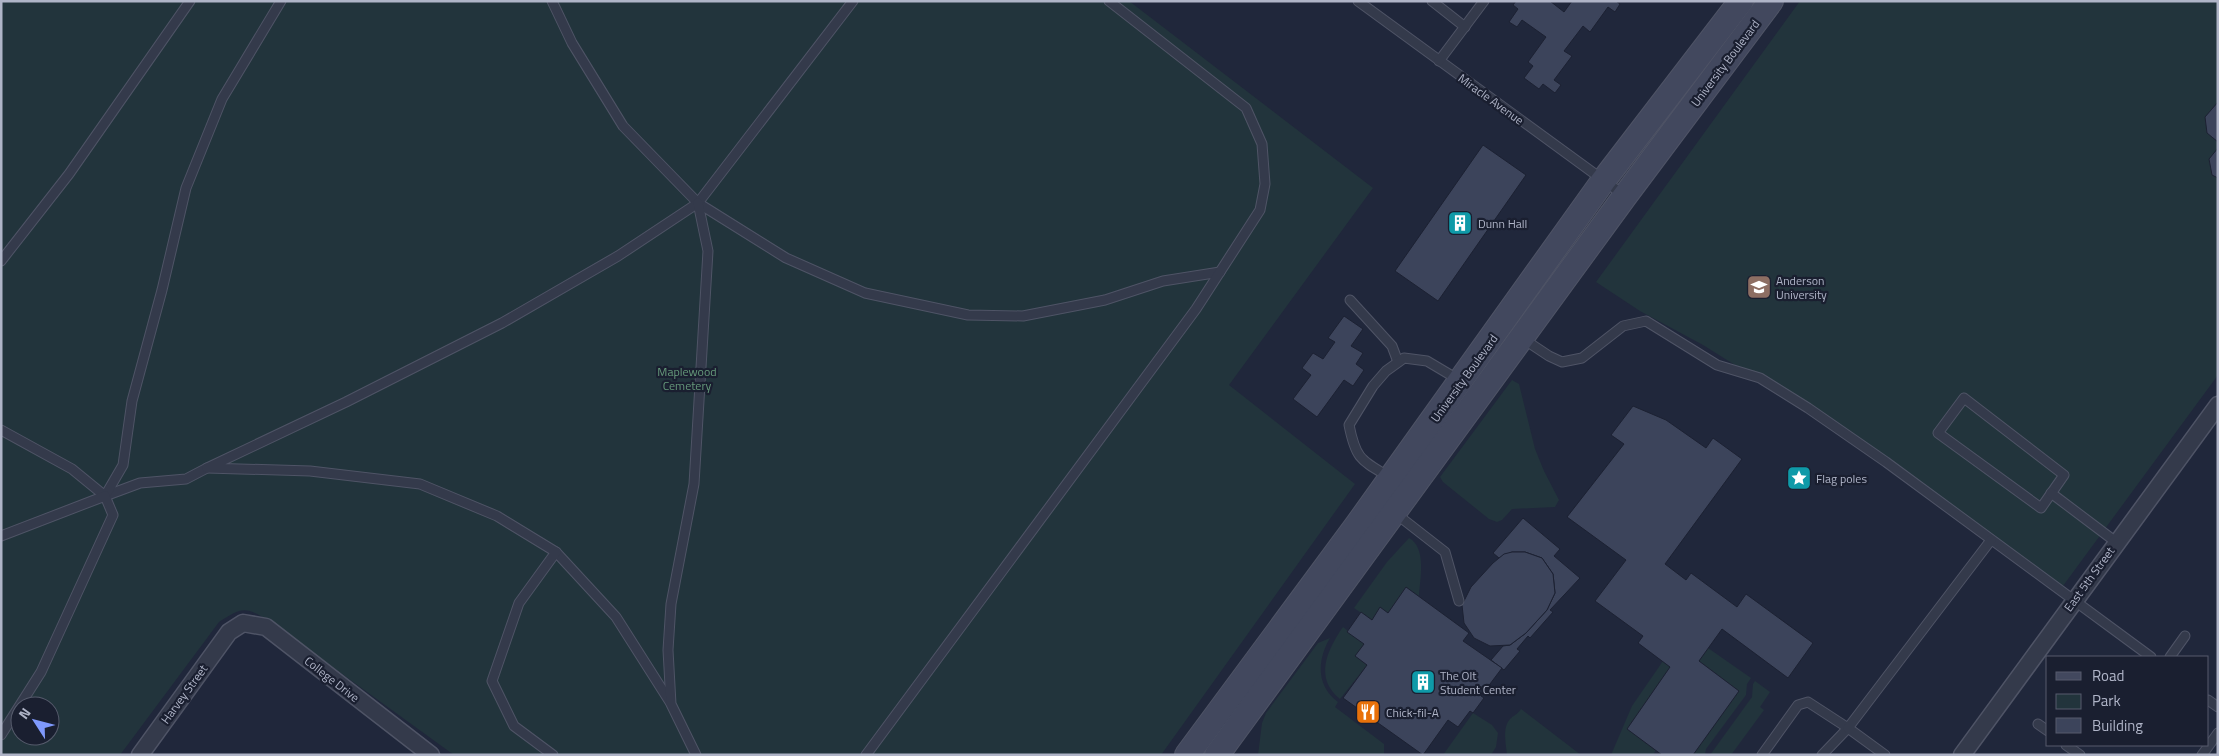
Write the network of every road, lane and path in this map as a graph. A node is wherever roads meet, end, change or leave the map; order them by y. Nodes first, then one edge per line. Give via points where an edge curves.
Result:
1 (190, 1) edge
2 (281, 1) edge
3 (552, 1) edge
4 (853, 1) edge
5 (1109, 1) edge
6 (1432, 1) edge
7 (1484, 1) edge
8 (1741, 1) edge
9 (1771, 1) edge
10 (1360, 2) edge
11 (1465, 27) junction
12 (1439, 61) junction
13 (1603, 181) junction
14 (1625, 196) junction
15 (698, 203) junction
16 (1, 261) edge
17 (1220, 272) junction
18 (1350, 300) dead end
19 (1522, 338) junction
20 (1398, 362) junction
21 (1461, 382) junction
22 (2218, 405) edge
23 (1, 430) edge
24 (208, 468) junction
25 (1401, 484) junction
26 (2051, 493) junction
27 (105, 496) junction
28 (1394, 512) junction
29 (1, 536) edge
30 (1990, 540) junction
31 (2116, 542) junction
32 (556, 552) junction
33 (2074, 600) junction
34 (1459, 601) dead end
35 (229, 632) joint
36 (2185, 636) dead end
37 (2150, 656) edge
38 (2171, 656) edge
39 (671, 704) junction
40 (2038, 724) dead end
41 (1848, 728) junction
42 (2046, 730) edge
43 (2218, 733) edge
44 (1, 735) edge
45 (2209, 745) edge
46 (2067, 746) edge
47 (140, 755) edge
48 (431, 755) edge
49 (553, 755) edge
50 (696, 755) edge
51 (866, 755) edge
52 (1187, 755) edge
53 (1217, 755) edge
54 (1762, 755) edge
55 (1822, 755) edge
56 (1885, 755) edge
57 (1962, 755) edge
58 (2080, 755) edge

1 - 16 lane via 69,174
2 - 27 lane via 222,99 186,188 132,401 122,465
3 - 15 lane via 572,43 622,126
4 - 15 lane
5 - 17 lane via 1246,108 1262,144 1265,184 1260,210
6 - 11 lane
7 - 11 lane
8 - 13 main road, University Boulevard
9 - 14 main road, University Boulevard
10 - 12 lane, Miracle Avenue
11 - 12 lane
12 - 13 lane, Miracle Avenue
13 - 14 lane, Miracle Avenue
13 - 21 main road, University Boulevard
14 - 19 main road, University Boulevard
15 - 17 lane via 786,258 865,293 968,315 1024,316 1105,300 1163,281
15 - 24 lane via 618,256 502,323
15 - 39 lane via 708,251 694,484 671,604 668,650
17 - 51 lane via 1196,309
18 - 20 lane via 1392,346
19 - 25 main road, University Boulevard
19 - 30 lane via 1562,362 1582,358 1623,326 1646,321 1717,365 1760,378 1808,408
20 - 21 lane via 1404,358 1427,362
20 - 25 lane via 1373,386 1350,425 1355,450 1369,464
21 - 25 main road, University Boulevard
22 - 31 street, East 5th Street
23 - 27 lane via 72,470
24 - 27 lane via 186,479 140,482
24 - 32 lane via 310,470 420,484 497,516
25 - 28 main road, University Boulevard
25 - 52 main road, University Boulevard
26 - 26 lane via 2064,475 1964,398 1938,434 2041,508
26 - 31 lane
27 - 29 lane
27 - 44 lane via 113,515 41,672
28 - 34 lane via 1445,552
28 - 53 main road, University Boulevard
30 - 33 lane
30 - 41 lane
31 - 33 street, East 5th Street
32 - 39 lane via 616,617
32 - 49 lane via 519,603 492,681 514,726
33 - 37 lane
33 - 57 street, East 5th Street
35 - 47 street, Harvey Street
35 - 48 street, College Drive via 243,623 266,627
36 - 38 lane
39 - 50 lane
40 - 42 lane
41 - 54 lane via 1808,702 1798,706
41 - 55 lane
41 - 56 lane
43 - 45 lane
46 - 58 lane

